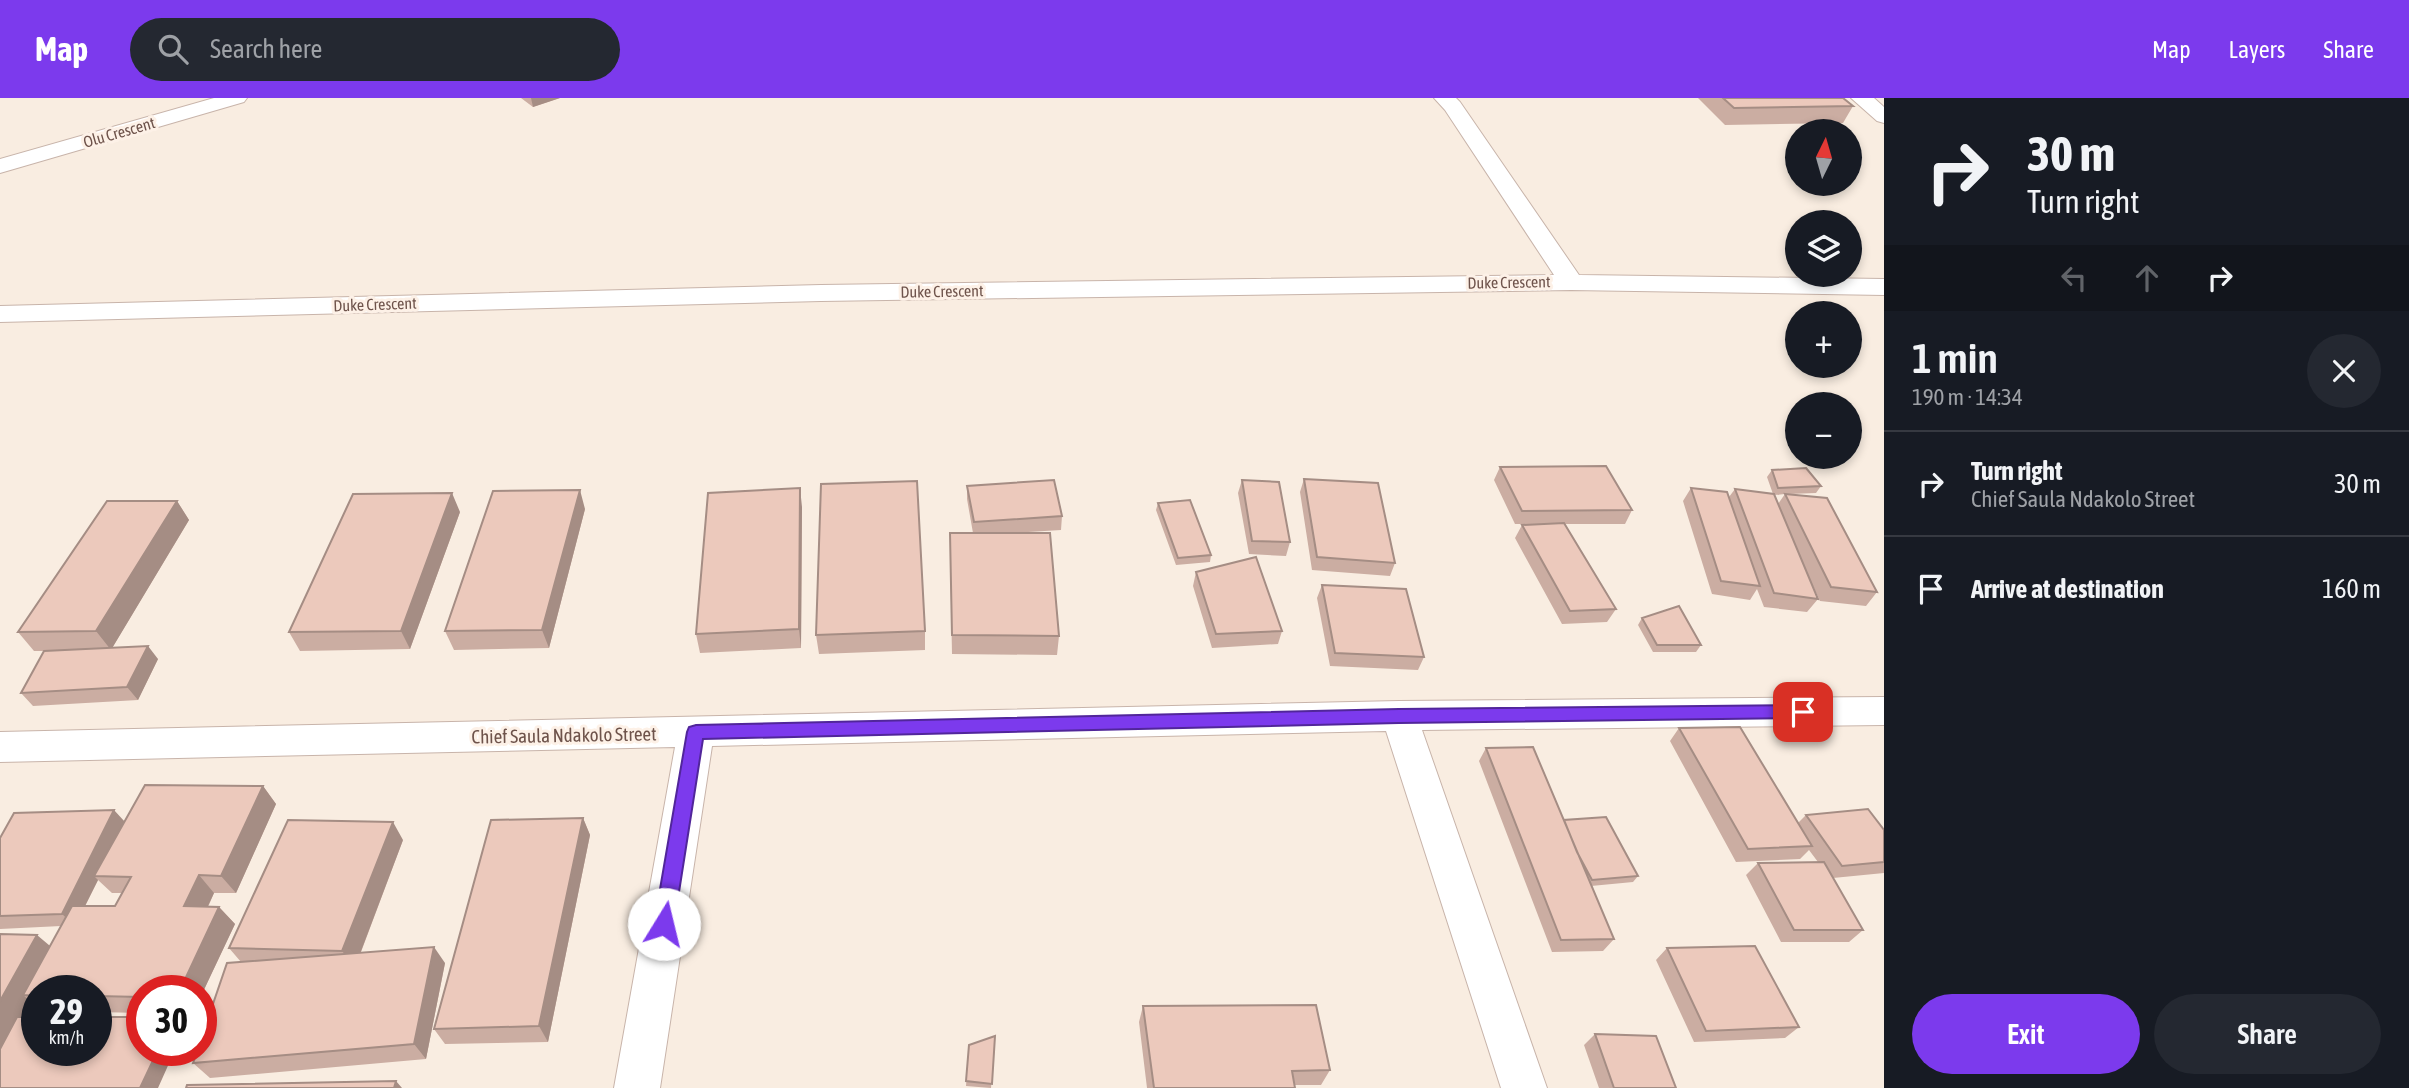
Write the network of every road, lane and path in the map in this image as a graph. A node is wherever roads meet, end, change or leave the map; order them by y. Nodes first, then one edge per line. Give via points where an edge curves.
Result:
1 (237, 98) edge
2 (1444, 98) edge
3 (1861, 98) edge
4 (1884, 117) edge
5 (0, 166) edge
6 (1571, 282) junction
7 (1884, 287) edge
8 (0, 314) edge
9 (1884, 711) edge
10 (1399, 716) junction
11 (696, 732) junction
12 (0, 747) edge
13 (637, 1088) edge
14 (1524, 1088) edge

1 - 5 street, Olu Crescent
2 - 6 street
3 - 4 street
6 - 7 street, Duke Crescent
6 - 8 street, Duke Crescent via 835,292
9 - 10 street, Chief Saula Ndakolo Street
10 - 11 street, Chief Saula Ndakolo Street
10 - 14 street
11 - 12 street, Chief Saula Ndakolo Street
11 - 13 street

